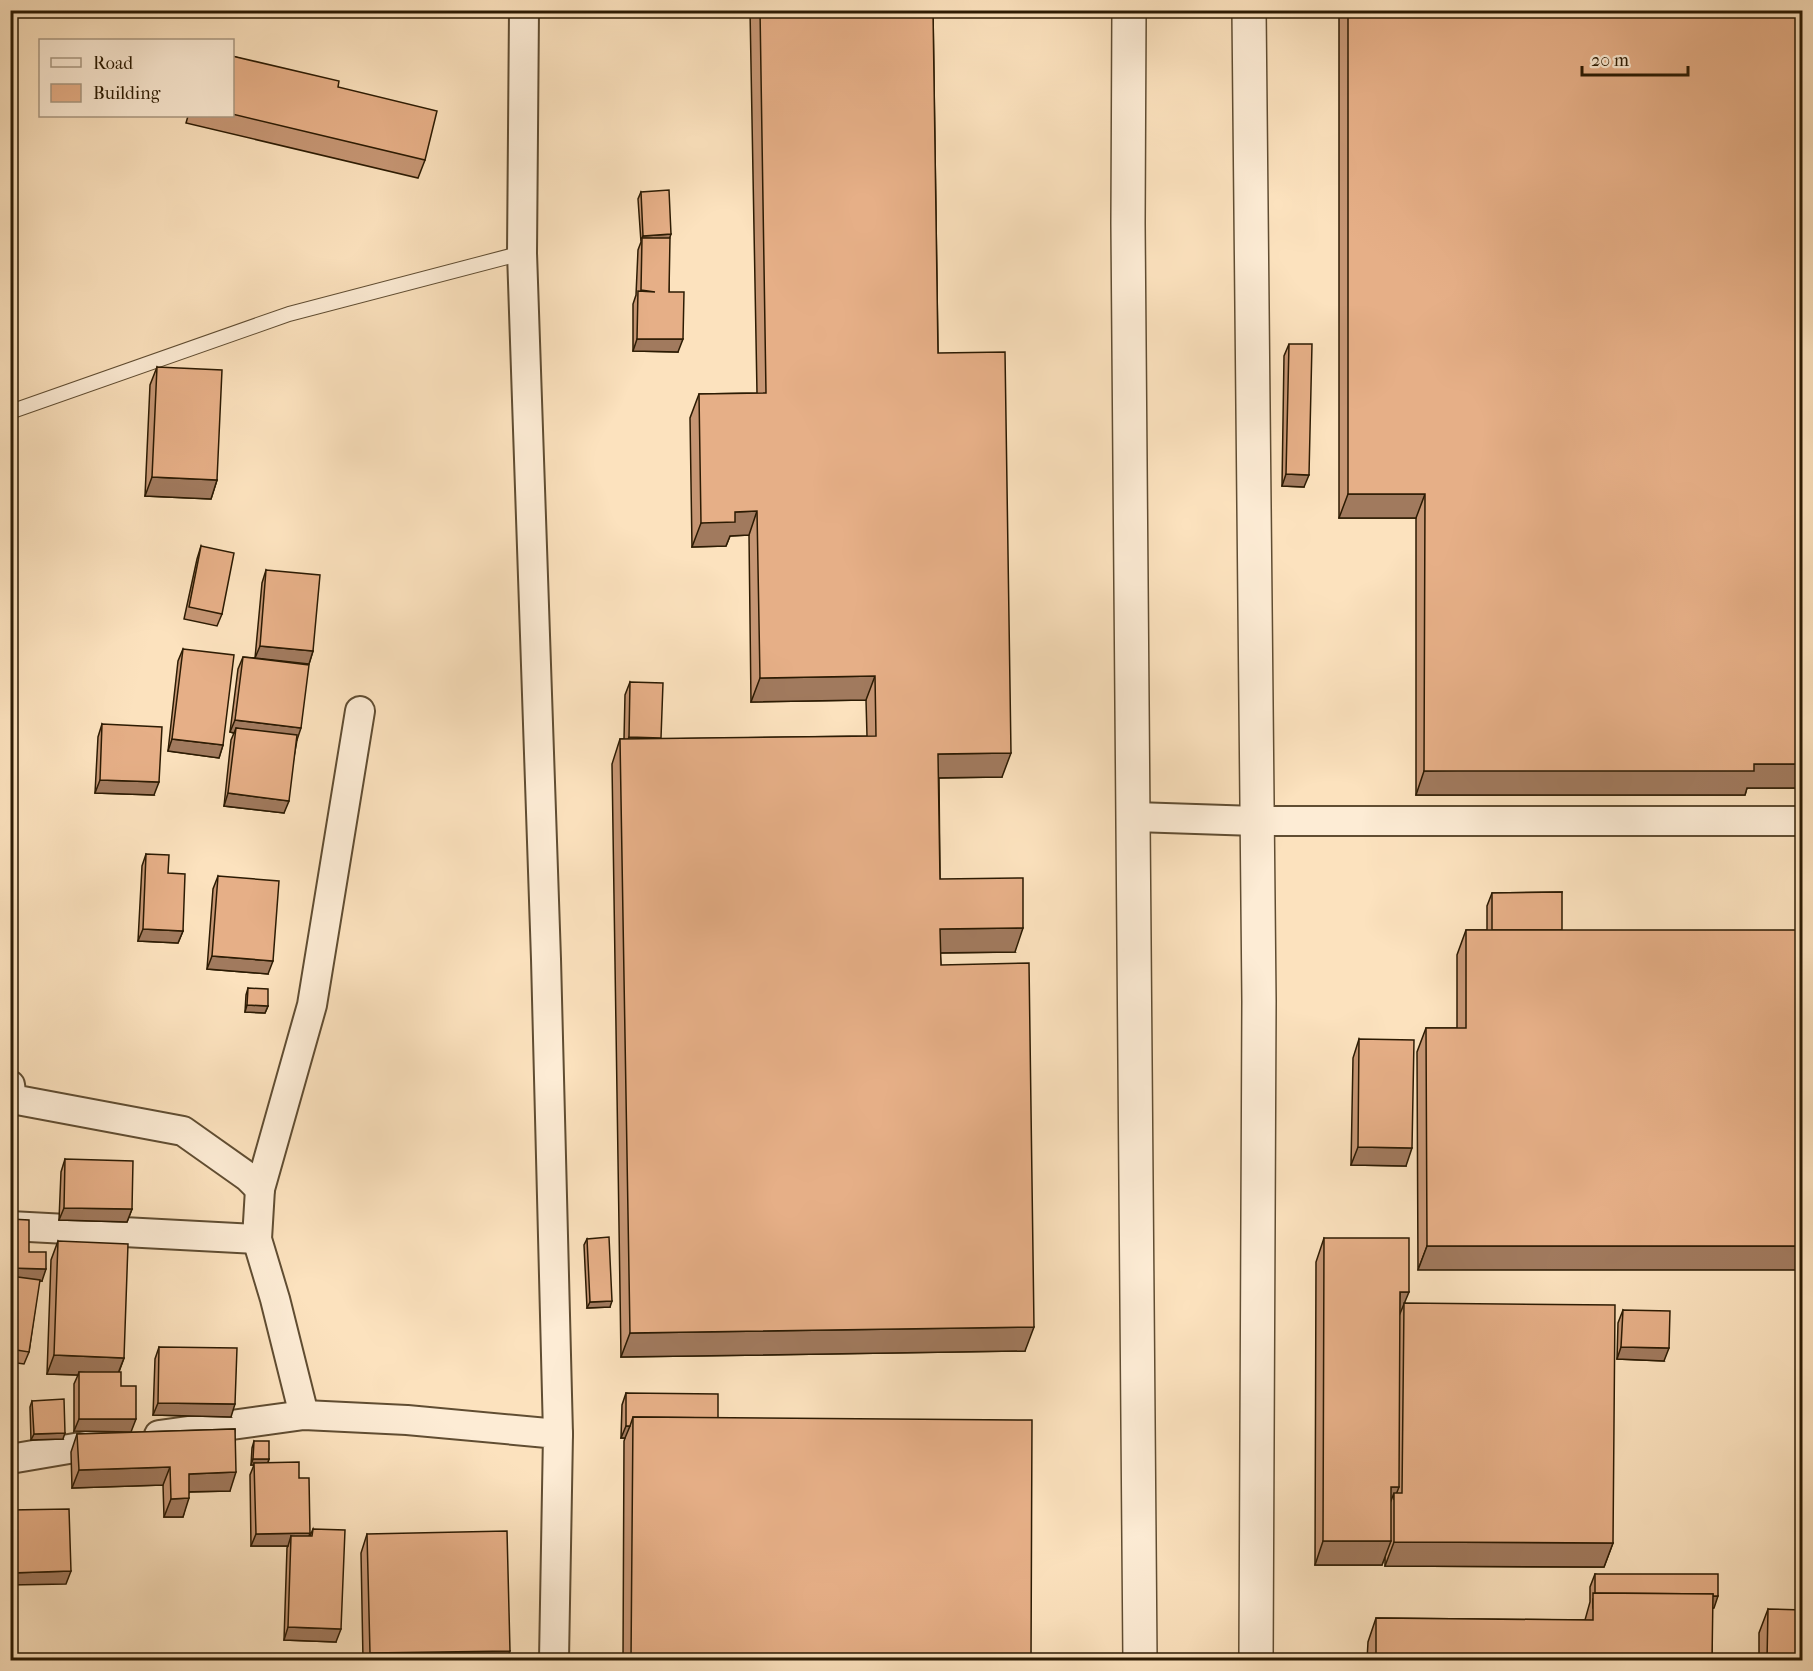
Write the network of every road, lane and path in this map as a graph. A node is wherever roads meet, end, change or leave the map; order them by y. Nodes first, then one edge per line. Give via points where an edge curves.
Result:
1 (524, 10) edge
2 (1129, 10) edge
3 (1249, 10) edge
4 (522, 253) junction
5 (10, 412) edge
6 (360, 711) dead end
7 (1135, 817) junction
8 (1256, 821) junction
9 (1803, 821) edge
10 (11, 1094) edge
11 (260, 1189) junction
12 (10, 1226) edge
13 (257, 1239) junction
14 (304, 1415) junction
15 (558, 1434) junction
16 (10, 1459) edge
17 (554, 1660) edge
18 (1140, 1660) edge
19 (1256, 1660) edge

1 - 4 street
2 - 7 street
3 - 8 street
4 - 5 lane via 289,314
4 - 15 street
6 - 11 street via 312,1005
7 - 8 street
7 - 18 street
8 - 9 street
8 - 19 street
10 - 11 street via 183,1131
11 - 13 street
12 - 13 street
13 - 14 street
14 - 15 street
14 - 16 street
15 - 17 street

